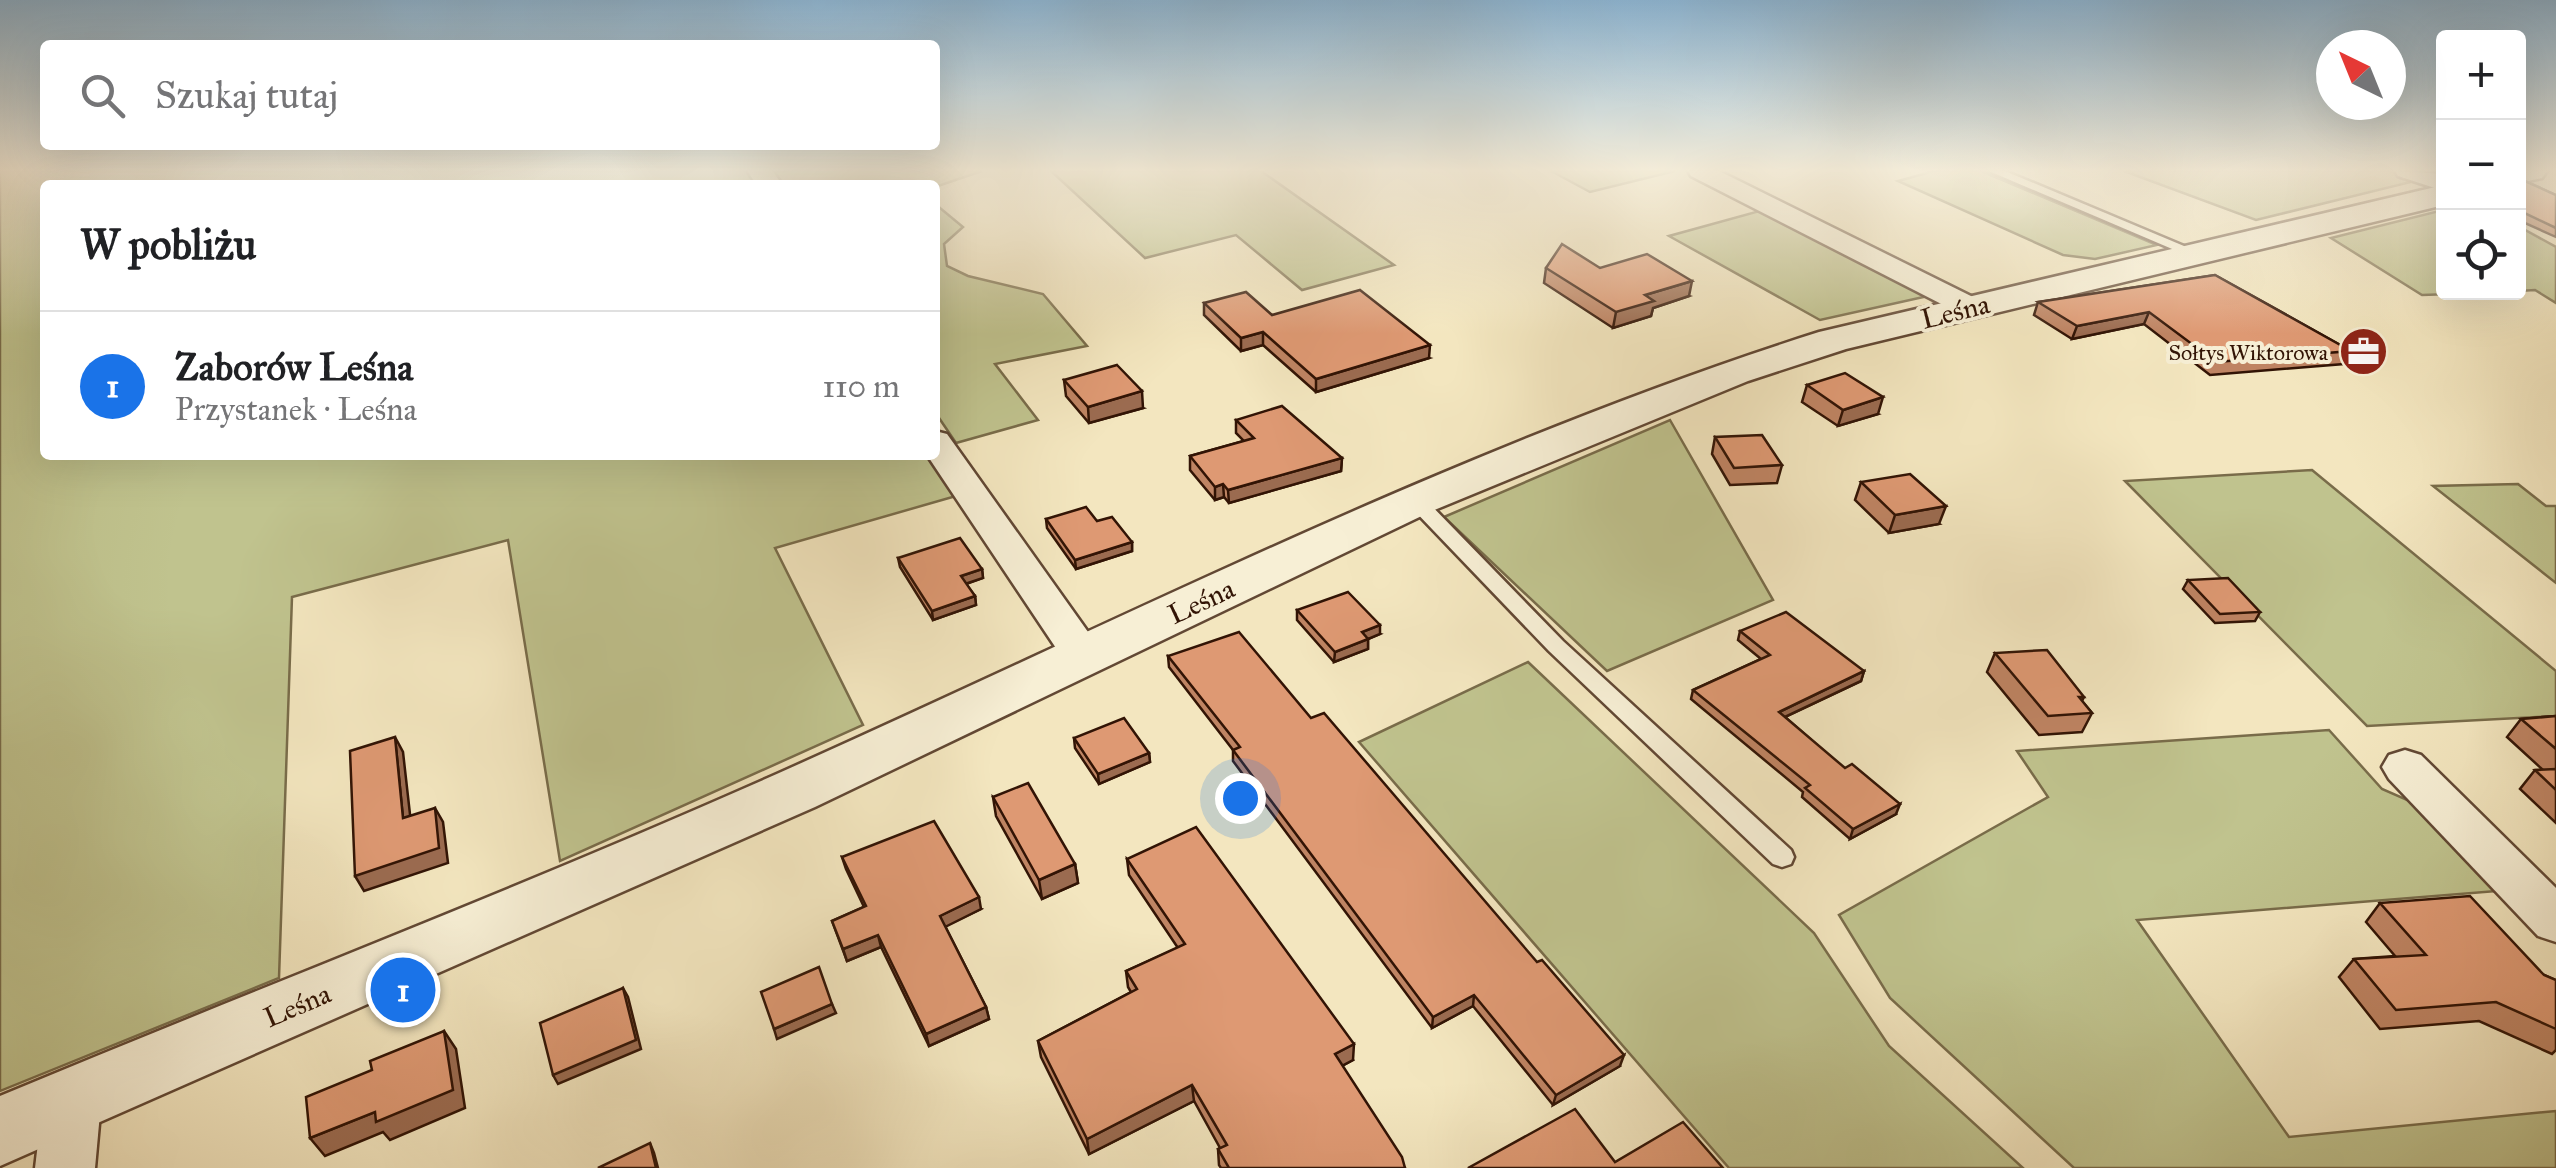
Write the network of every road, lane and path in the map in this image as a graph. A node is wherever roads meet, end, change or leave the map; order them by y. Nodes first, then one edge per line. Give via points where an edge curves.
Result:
1 (1809, 226) edge
2 (2128, 226) edge
3 (2316, 226) edge
4 (2196, 254) junction
5 (1970, 307) junction
6 (940, 448) edge
7 (1416, 501) junction
8 (1083, 656) junction
9 (2406, 768) dead end
10 (1782, 856) dead end
11 (2556, 921) edge
12 (0, 1131) edge
13 (68, 1135) edge

1 - 5 street
2 - 4 lane
3 - 4 street, Leśna
4 - 5 street, Leśna
5 - 7 street, Leśna via 1734,372
6 - 8 street
7 - 8 street, Leśna
7 - 10 lane via 1556,646
8 - 13 street, Leśna
9 - 11 street
12 - 13 street, Leśna

